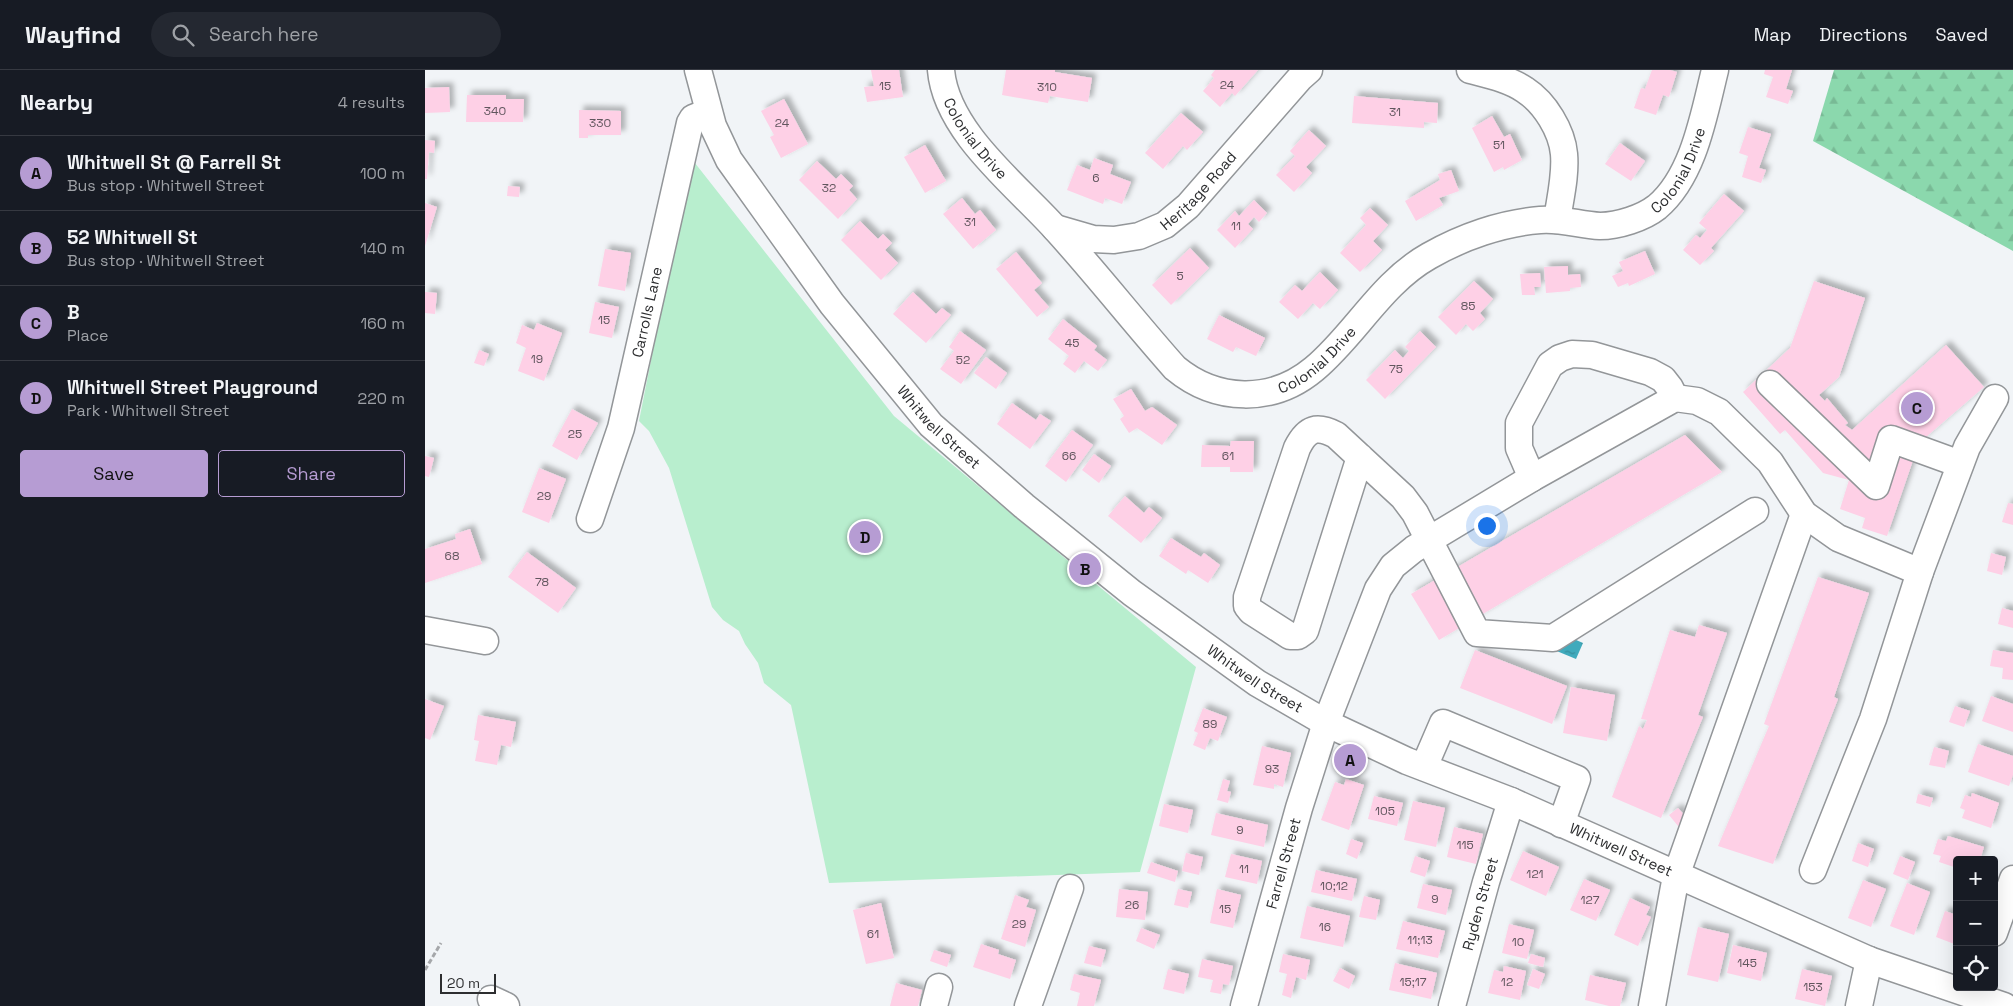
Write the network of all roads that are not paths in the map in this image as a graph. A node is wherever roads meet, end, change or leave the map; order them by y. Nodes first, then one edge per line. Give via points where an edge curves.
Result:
1 (941, 70) edge
2 (1309, 70) edge
3 (1470, 70) edge
4 (1715, 70) edge
5 (1529, 80) edge
6 (704, 81) edge
7 (1557, 220) junction
8 (1055, 228) junction
9 (1770, 384) dead end
10 (1675, 398) junction
11 (1995, 398) dead end
12 (1359, 457) junction
13 (1960, 464) junction
14 (1532, 478) junction
15 (1755, 511) dead end
16 (1804, 514) junction
17 (590, 520) dead end
18 (1428, 539) junction
19 (1920, 572) junction
20 (425, 630) edge
21 (485, 641) dead end
22 (1327, 723) junction
23 (1424, 767) junction
24 (1511, 801) junction
25 (1561, 824) junction
26 (1813, 870) dead end
27 (1676, 876) junction
28 (2013, 879) edge
29 (1070, 888) dead end
30 (1998, 922) edge
31 (1869, 960) junction
32 (1953, 985) edge
33 (1975, 991) edge
34 (1028, 1006) edge
35 (1244, 1006) edge
36 (1452, 1006) edge
37 (1652, 1006) edge
38 (1859, 1006) edge
39 (2004, 1006) edge

1 - 8 street, Colonial Drive via 947,99 963,127
2 - 8 street, Heritage Road via 1188,206 1165,226 1139,236 1114,240 1093,239
3 - 5 street via 1505,80
4 - 7 street, Colonial Drive via 1689,164 1657,207 1634,220 1601,226
5 - 7 street via 1563,143 1564,167
6 - 17 street, Carrolls Lane via 691,122 621,428
6 - 22 street, Whitwell Street via 715,134 751,193 832,304 931,425 1023,506 1132,593 1257,683
7 - 8 street, Colonial Drive via 1527,222 1479,234 1459,240 1427,257 1395,282 1313,370 1276,389 1246,395 1228,394 1185,377
9 - 13 street via 1876,486 1891,439
10 - 14 street, Farrell Street
10 - 14 street via 1663,379 1650,372 1592,355 1572,354 1560,358 1550,364 1519,423 1519,448
10 - 16 street via 1697,401 1719,412 1770,462
11 - 13 street
12 - 12 street via 1327,430 1309,431 1297,448 1247,597 1251,611 1290,636 1298,636 1305,631
12 - 18 street via 1403,497
13 - 19 street
14 - 18 street, Farrell Street
15 - 18 street via 1553,638 1477,633
16 - 19 street via 1838,538
16 - 27 street
18 - 22 street, Farrell Street via 1402,557 1385,577
19 - 26 street via 1873,719
20 - 21 street
22 - 23 street, Whitwell Street
22 - 35 street, Farrell Street via 1299,808
23 - 24 street, Whitwell Street
23 - 25 street via 1443,723 1577,779
24 - 25 street, Whitwell Street
24 - 36 street, Ryden Street
25 - 27 street, Whitwell Street
27 - 31 street, Whitwell Street
27 - 37 street
28 - 30 street
29 - 34 street
31 - 32 street, Whitwell Street
31 - 38 street
33 - 39 street, Whitwell Street

